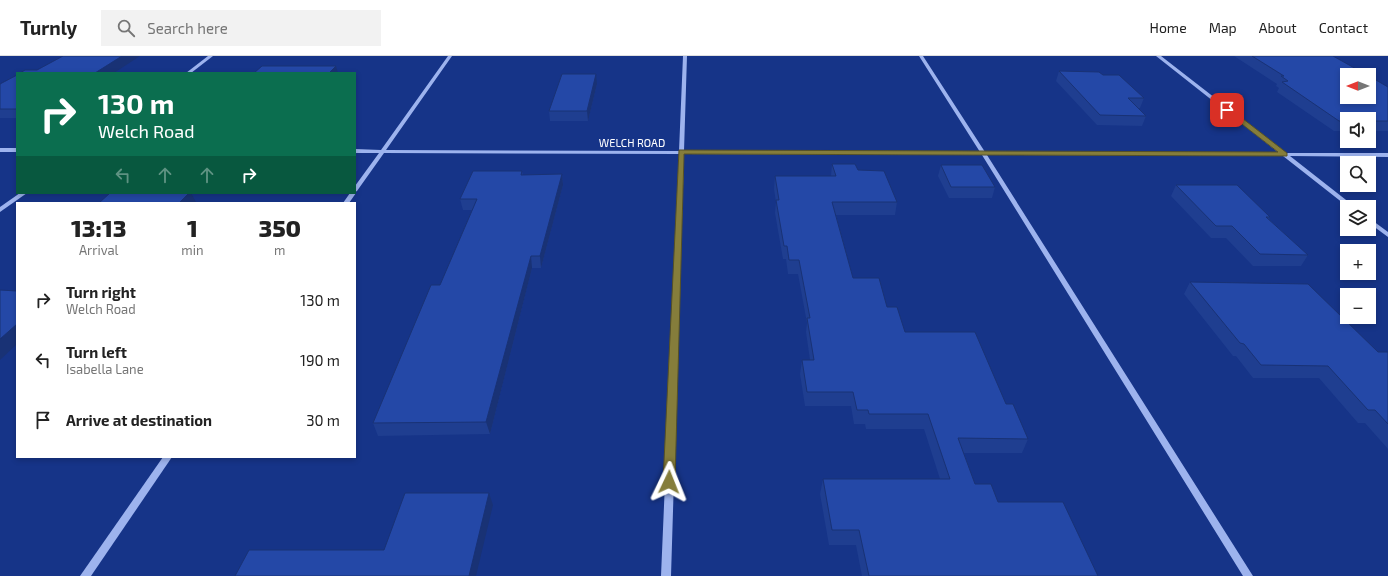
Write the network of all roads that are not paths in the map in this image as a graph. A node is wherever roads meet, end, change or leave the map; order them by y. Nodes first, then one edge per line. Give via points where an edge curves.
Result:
1 (211, 56) edge
2 (450, 56) edge
3 (684, 56) edge
4 (921, 56) edge
5 (1158, 56) edge
6 (189, 72) edge
7 (0, 150) edge
8 (16, 150) edge
9 (356, 151) edge
10 (382, 151) junction
11 (681, 152) junction
12 (984, 154) junction
13 (1284, 154) junction
14 (1388, 155) edge
15 (356, 189) edge
16 (23, 194) edge
17 (1343, 200) edge
18 (0, 210) edge
19 (1376, 226) edge
20 (1388, 235) edge
21 (167, 458) edge
22 (85, 576) edge
23 (666, 576) edge
24 (1248, 576) edge

1 - 6 street
2 - 10 street
3 - 11 street
4 - 12 street
5 - 13 street
7 - 8 street
9 - 10 street, WELCH ROAD
10 - 11 street, WELCH ROAD
10 - 15 street
11 - 12 street, WELCH ROAD
11 - 23 street
12 - 13 street, WELCH ROAD
12 - 24 street
13 - 14 street, WELCH ROAD
13 - 17 street
16 - 18 street
19 - 20 street
21 - 22 street

